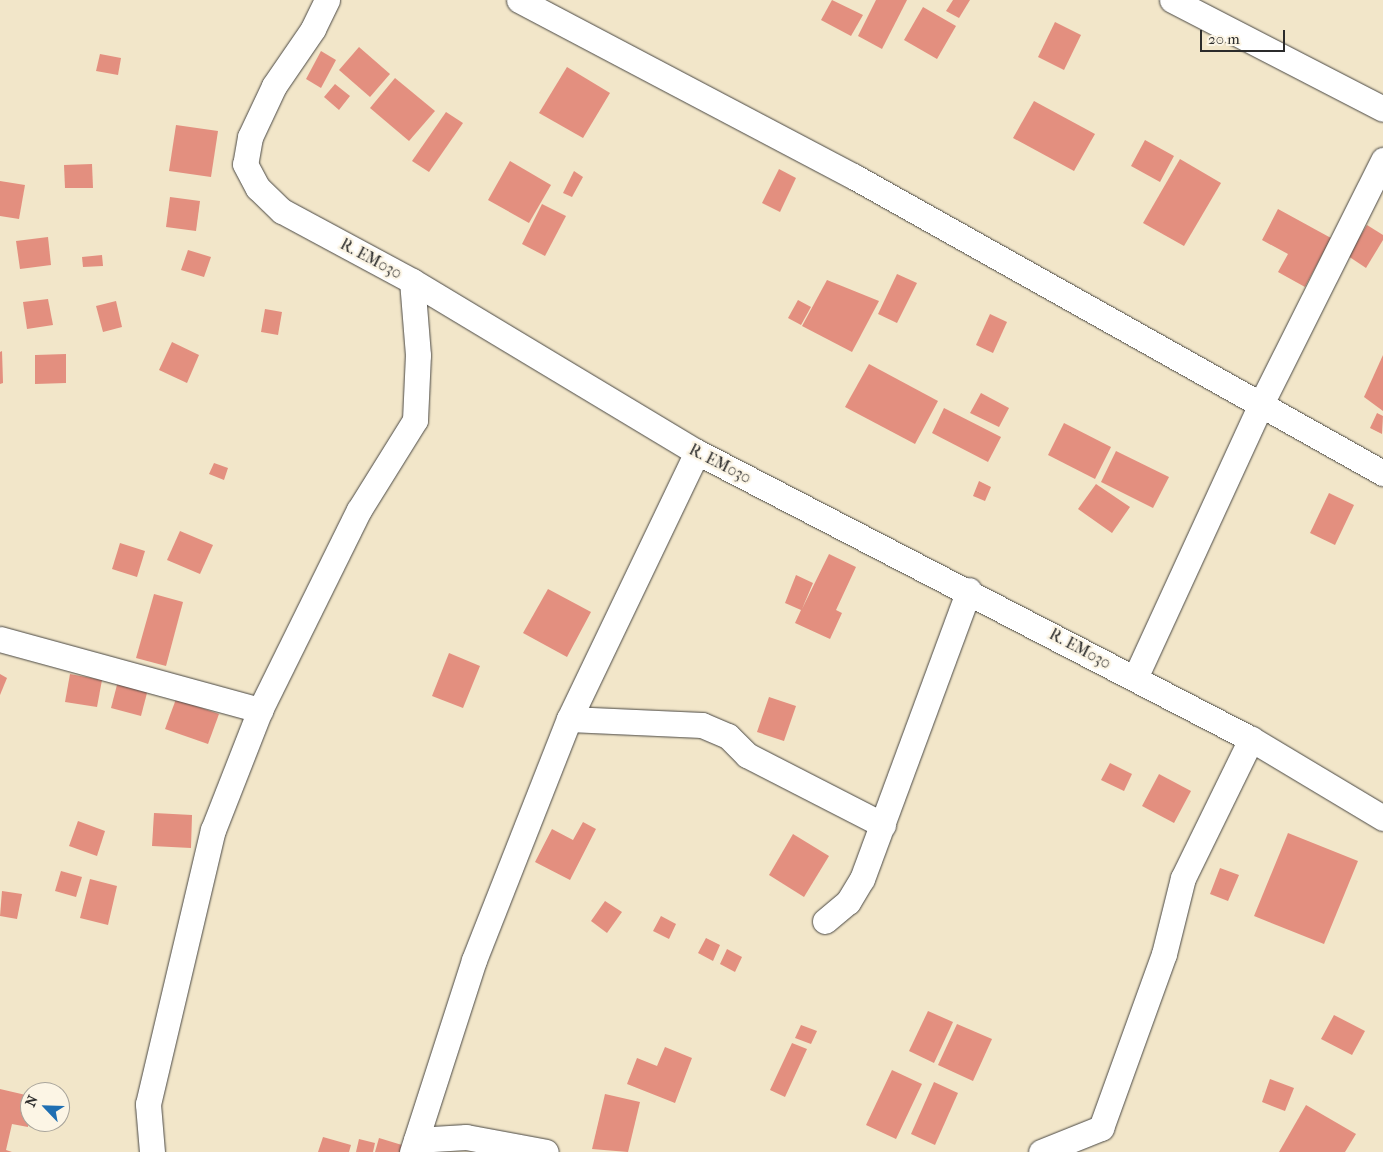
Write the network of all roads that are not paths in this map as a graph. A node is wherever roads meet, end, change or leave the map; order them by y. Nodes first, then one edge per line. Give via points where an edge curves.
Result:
1 (327, 0) edge
2 (519, 0) edge
3 (1172, 0) edge
4 (1383, 110) edge
5 (1383, 160) edge
6 (412, 281) junction
7 (1262, 402) junction
8 (697, 452) junction
9 (1383, 474) edge
10 (969, 590) junction
11 (0, 639) edge
12 (1136, 678) junction
13 (260, 710) junction
14 (569, 719) junction
15 (1251, 739) junction
16 (1383, 818) edge
17 (883, 825) junction
18 (825, 921) dead end
19 (414, 1146) edge
20 (152, 1152) edge
21 (546, 1152) edge
22 (1041, 1152) edge

1 - 6 street, R. EM030 via 314,30 274,86 250,137 245,164 258,188 282,211
2 - 7 street via 853,176
3 - 4 street
5 - 7 street
6 - 8 street, R. EM030
6 - 13 street via 418,355 415,420 359,510
7 - 9 street
7 - 12 street
8 - 10 street, R. EM030
8 - 14 street
10 - 12 street, R. EM030
10 - 17 street
11 - 13 street
12 - 15 street, R. EM030
13 - 20 street via 213,830 148,1104
14 - 17 street via 702,725 728,736 747,755
14 - 19 street via 474,960
15 - 16 street, R. EM030
15 - 22 street via 1183,878 1158,973 1101,1128
17 - 18 street via 862,879 848,902
19 - 21 street via 466,1137

